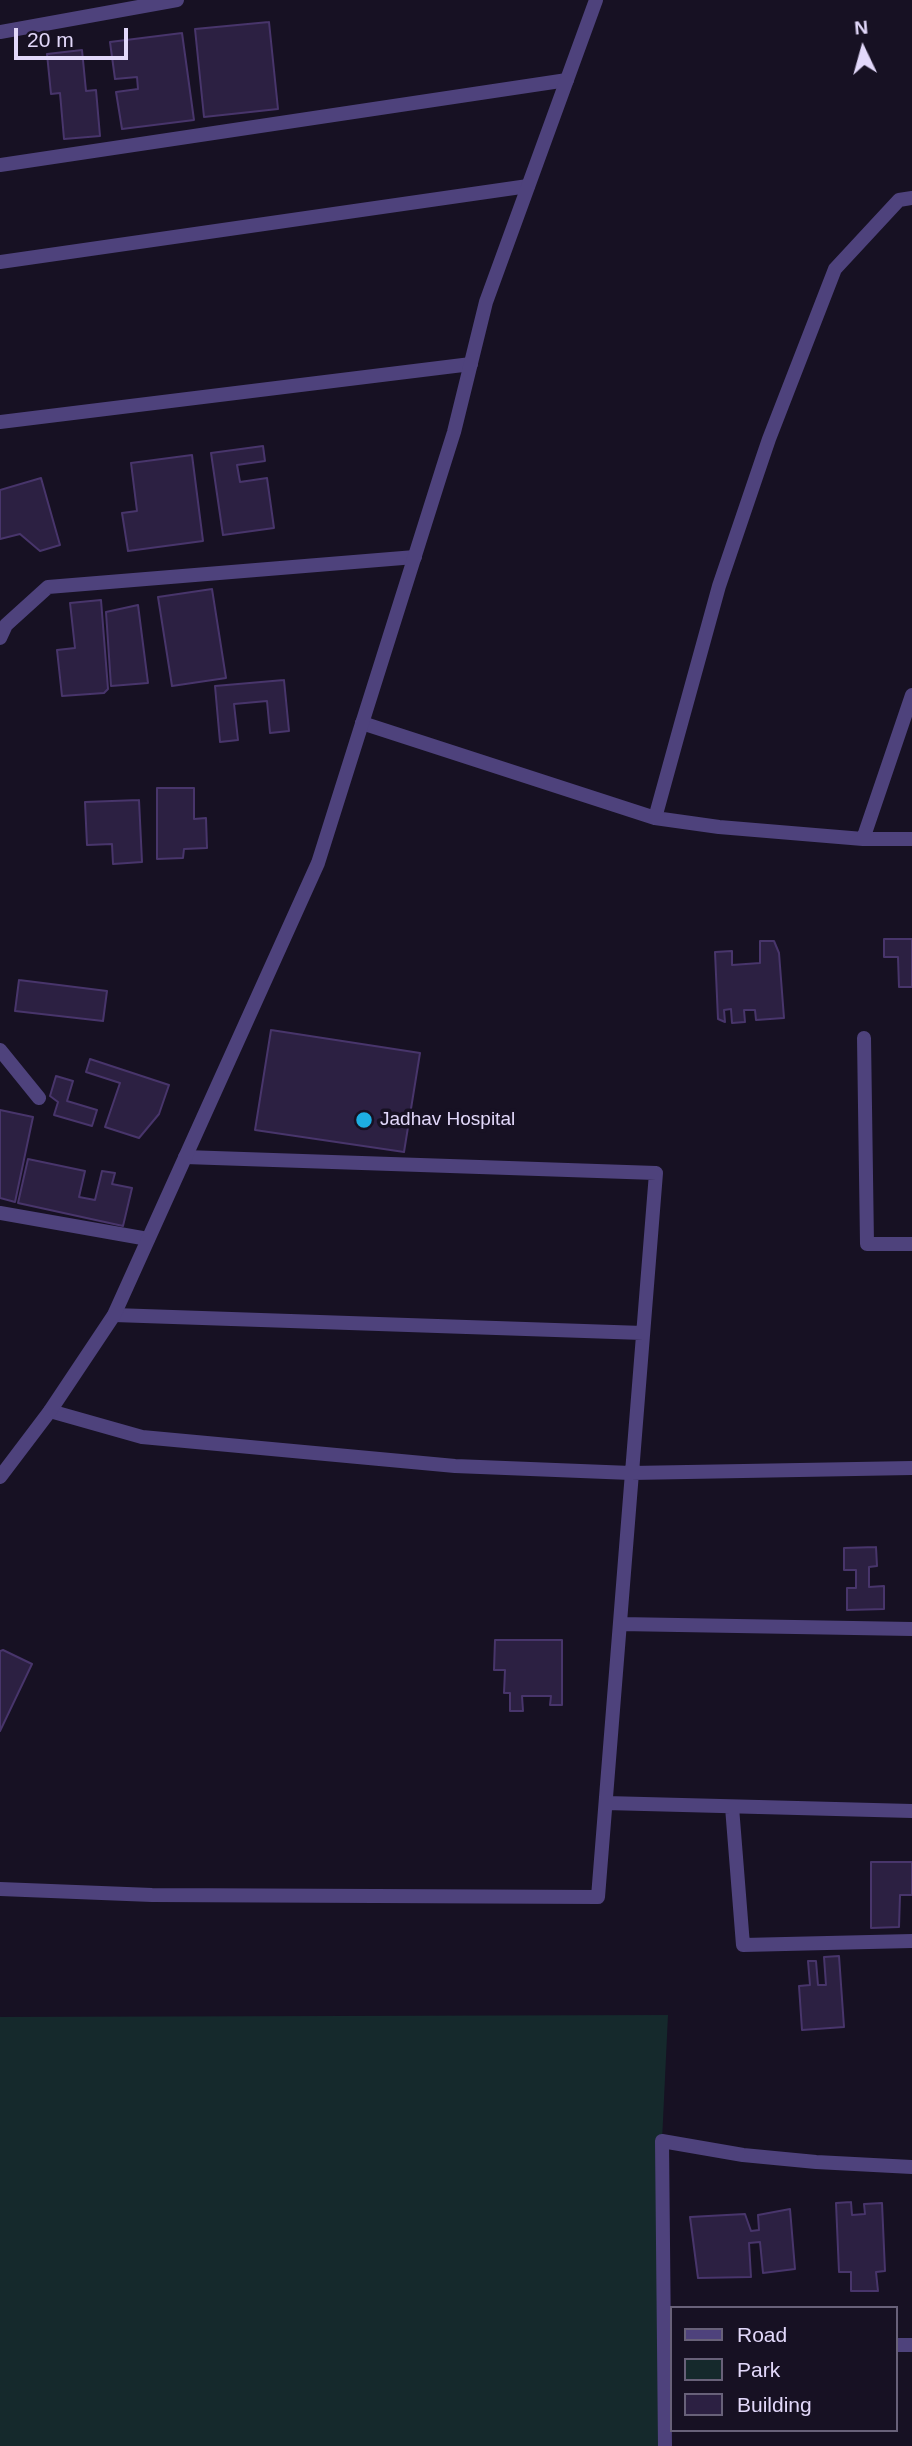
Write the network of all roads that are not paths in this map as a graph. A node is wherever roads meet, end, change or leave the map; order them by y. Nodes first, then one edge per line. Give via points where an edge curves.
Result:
1 (177, 0) edge
2 (596, 0) edge
3 (0, 32) edge
4 (567, 80) junction
5 (0, 165) edge
6 (528, 186) junction
7 (912, 198) edge
8 (0, 262) edge
9 (471, 364) junction
10 (0, 422) edge
11 (415, 557) junction
12 (0, 638) edge
13 (912, 695) edge
14 (362, 723) junction
15 (655, 818) junction
16 (863, 839) junction
17 (912, 839) edge
18 (864, 1038) dead end
19 (0, 1050) edge
20 (39, 1098) dead end
21 (185, 1157) junction
22 (0, 1213) edge
23 (148, 1239) junction
24 (912, 1244) edge
25 (114, 1315) junction
26 (643, 1333) junction
27 (50, 1411) junction
28 (912, 1468) edge
29 (631, 1473) junction
30 (0, 1477) edge
31 (620, 1624) junction
32 (912, 1629) edge
33 (606, 1803) junction
34 (732, 1807) junction
35 (912, 1811) edge
36 (0, 1889) edge
37 (912, 1941) edge
38 (912, 2167) edge
39 (668, 2341) edge
40 (665, 2446) edge

1 - 3 street
2 - 4 street
4 - 5 street
4 - 6 street
6 - 8 street
6 - 9 street via 486,302
7 - 15 street via 899,200 835,269 769,439 719,586
9 - 10 street
9 - 11 street
11 - 12 street via 48,587 6,625
11 - 14 street
13 - 16 street
14 - 15 street
14 - 21 street via 318,863
15 - 16 street
16 - 17 street
18 - 24 street via 867,1244
19 - 20 street
21 - 23 street
21 - 26 street via 656,1173
22 - 23 street
23 - 25 street
25 - 26 street
25 - 27 street
26 - 29 street
27 - 29 street via 142,1437 455,1466
27 - 30 street
28 - 29 street
29 - 31 street
31 - 32 street
31 - 33 street
33 - 34 street
33 - 36 street via 598,1897 152,1895
34 - 35 street
34 - 37 street via 743,1945
38 - 39 street via 743,2155 662,2141
39 - 40 street

